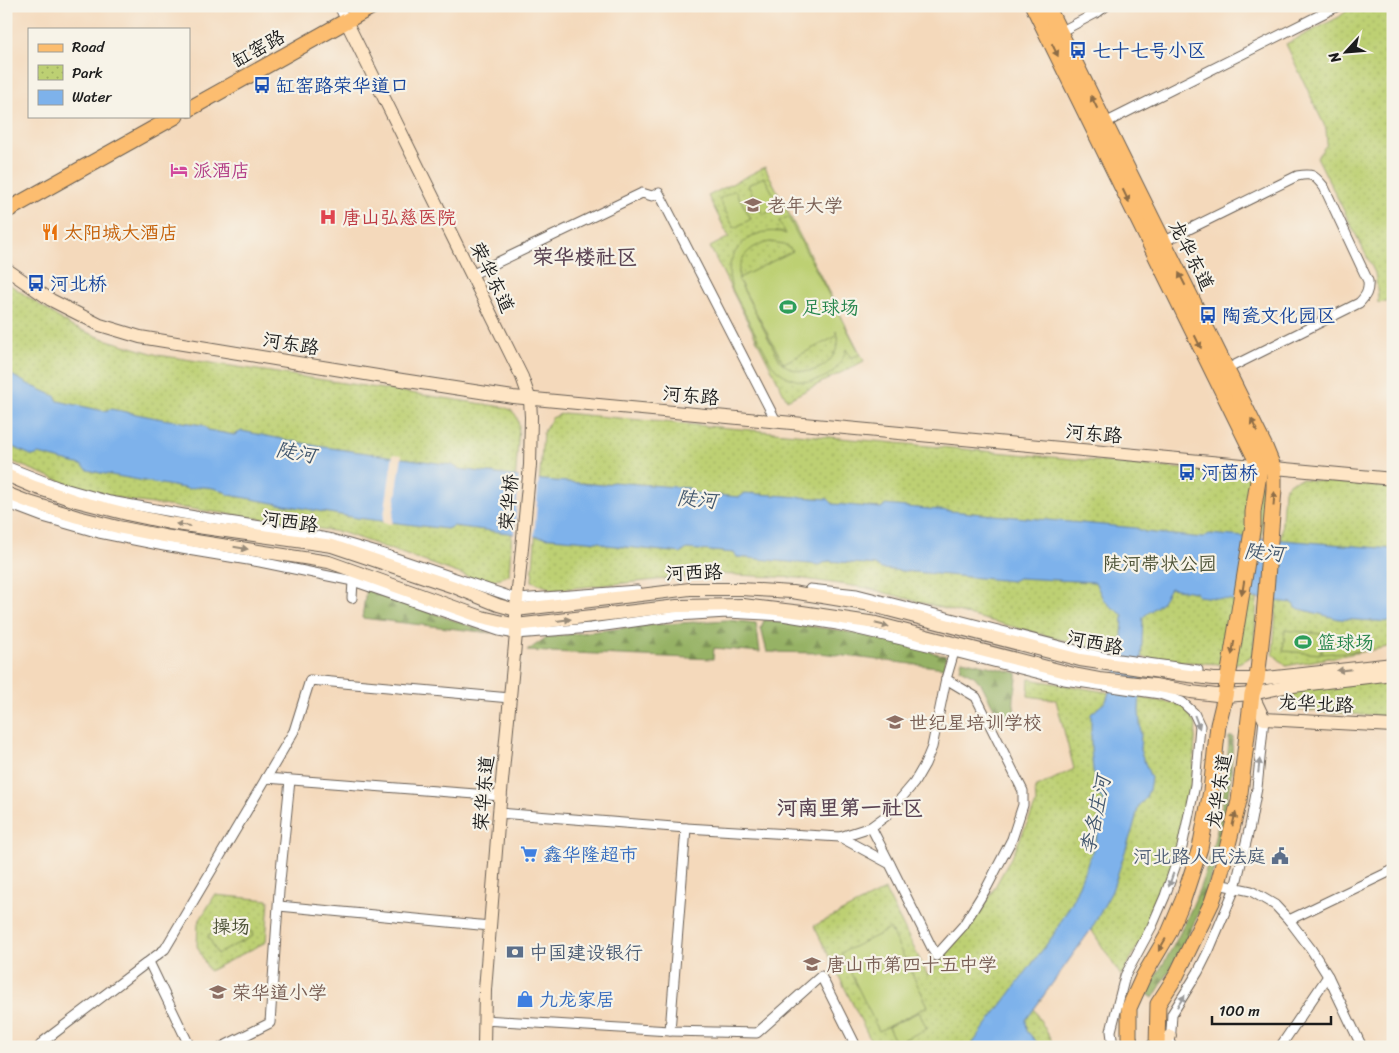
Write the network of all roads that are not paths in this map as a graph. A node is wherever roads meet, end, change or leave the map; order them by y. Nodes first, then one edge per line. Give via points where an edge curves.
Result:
1 (339, 6) edge
2 (373, 6) edge
3 (1033, 6) edge
4 (1047, 6) edge
5 (1106, 6) edge
6 (1338, 6) edge
7 (346, 22) junction
8 (1060, 32) junction
9 (190, 108) edge
10 (172, 118) edge
11 (1105, 124) junction
12 (6, 211) edge
13 (1164, 244) junction
14 (6, 269) edge
15 (471, 275) junction
16 (1227, 369) junction
17 (530, 400) junction
18 (776, 421) junction
19 (530, 465) joint
20 (6, 466) edge
21 (1267, 468) junction
22 (6, 475) edge
23 (1393, 479) edge
24 (6, 493) edge
25 (6, 504) edge
26 (523, 543) joint
27 (332, 546) junction
28 (329, 562) junction
29 (353, 581) junction
30 (352, 598) dead end
31 (517, 604) junction
32 (516, 629) junction
33 (954, 652) junction
34 (1393, 664) edge
35 (1154, 668) junction
36 (1198, 670) dead end
37 (1393, 674) edge
38 (946, 679) junction
39 (1228, 679) junction
40 (1257, 679) junction
41 (1101, 682) junction
42 (1157, 689) junction
43 (1252, 694) junction
44 (1225, 696) junction
45 (510, 698) junction
46 (1264, 719) junction
47 (1393, 726) edge
48 (266, 778) junction
49 (290, 780) junction
50 (502, 796) junction
51 (500, 813) junction
52 (871, 827) junction
53 (686, 828) junction
54 (840, 837) junction
55 (890, 864) junction
56 (1393, 870) edge
57 (1218, 884) junction
58 (1235, 888) junction
59 (279, 906) junction
60 (1289, 920) junction
61 (490, 926) junction
62 (148, 962) junction
63 (1328, 976) junction
64 (484, 1020) junction
65 (670, 1031) junction
66 (1161, 1044) edge
67 (40, 1047) edge
68 (190, 1047) edge
69 (222, 1047) edge
70 (484, 1047) edge
71 (848, 1047) edge
72 (1113, 1047) edge
73 (1131, 1047) edge
74 (1280, 1047) edge
75 (1362, 1047) edge

1 - 7 street, 荣华东道
2 - 7 main road, 缸窑路
3 -> 21 main road, 龙华东道
4 - 8 main road, 龙华东道
5 - 8 street
6 - 11 street
7 - 9 main road, 缸窑路
7 - 15 main road, 荣华东道
11 -> 8 main road, 龙华东道
10 - 12 main road
11 - 13 main road, 龙华东道
16 -> 13 main road, 龙华东道
13 - 16 street via 1297,176 1315,176 1324,187 1368,281 1365,297 1359,304
14 - 17 main road, 河东路 via 51,300 92,321 140,337
15 - 17 main road, 荣华东道 via 522,377
15 - 18 street via 642,194 652,196 660,193
21 -> 16 main road, 龙华东道
17 - 18 main road, 河东路
17 - 19 main road, 荣华东道
18 - 21 main road, 河东路
19 - 26 main road, 荣华桥
20 - 31 street via 57,486 110,501 332,539 384,554
21 - 23 main road, 河东路
21 -> 39 main road, 龙华东道 via 1253,512
40 -> 21 main road, 龙华东道 via 1274,489
27 -> 22 main road, 河西路 via 131,515 76,501
24 -> 28 main road, 河西路 via 118,527
25 - 29 street via 99,533
26 - 31 main road, 荣华东道
27 - 28 main road
27 - 31 main road, 河西路 via 498,604
28 - 32 main road, 河西路
29 - 30 street
29 - 32 street via 498,630
31 - 32 main road, 荣华东道
31 - 35 main road, 河西路 via 690,589 792,592 865,604 1080,660
32 - 33 street via 591,628 676,616 727,613 782,616 837,625
32 -> 41 main road, 河西路 via 678,606 743,605 876,623
32 - 45 main road, 荣华东道
33 - 38 street
33 - 41 street via 1064,680
34 -> 40 main road, 河西路
35 - 36 street
35 - 39 main road, 河西路
37 - 43 main road, 河西路
38 - 52 street via 932,747 925,764 914,784 886,816
38 - 55 street via 976,697 1023,791 1024,805 1012,839 987,887 962,926 936,956
39 - 40 main road, 河西路
39 - 44 main road, 龙华东道
40 - 43 main road, 龙华东道
41 - 42 main road, 河西路
42 - 44 main road, 河西路
42 -> 72 street via 1182,702 1194,713 1200,726 1194,785 1182,847 1165,896 1124,976 1111,1031
43 - 44 main road, 河西路
43 - 46 main road, 龙华北路
57 -> 43 main road, 龙华东道 via 1238,801
44 -> 73 main road, 龙华东道 via 1200,848 1169,933 1129,1008
45 - 48 street via 310,680 294,731
45 - 50 main road, 荣华东道
46 - 47 main road, 龙华北路
58 -> 46 street via 1250,826
48 - 49 street
48 - 62 street via 165,949
49 - 50 street
49 - 59 street
50 - 51 main road, 荣华东道
51 - 53 street
51 - 61 main road, 荣华东道
52 - 54 street
52 - 55 street
53 - 54 street
53 - 65 street
54 - 55 street
56 - 60 street
57 - 58 street
57 - 66 main road, 龙华东道 via 1176,976 1158,1004
58 - 60 street via 1251,891 1275,905
66 -> 58 street via 1172,1014 1209,950
59 - 61 street
59 - 69 street via 270,1023
60 - 63 street
61 - 64 main road, 荣华东道
62 - 67 street
62 - 68 street
63 - 74 street
63 - 75 street
64 - 65 street
64 - 70 main road, 荣华东道
65 - 71 street via 757,1033 821,976 854,1042

